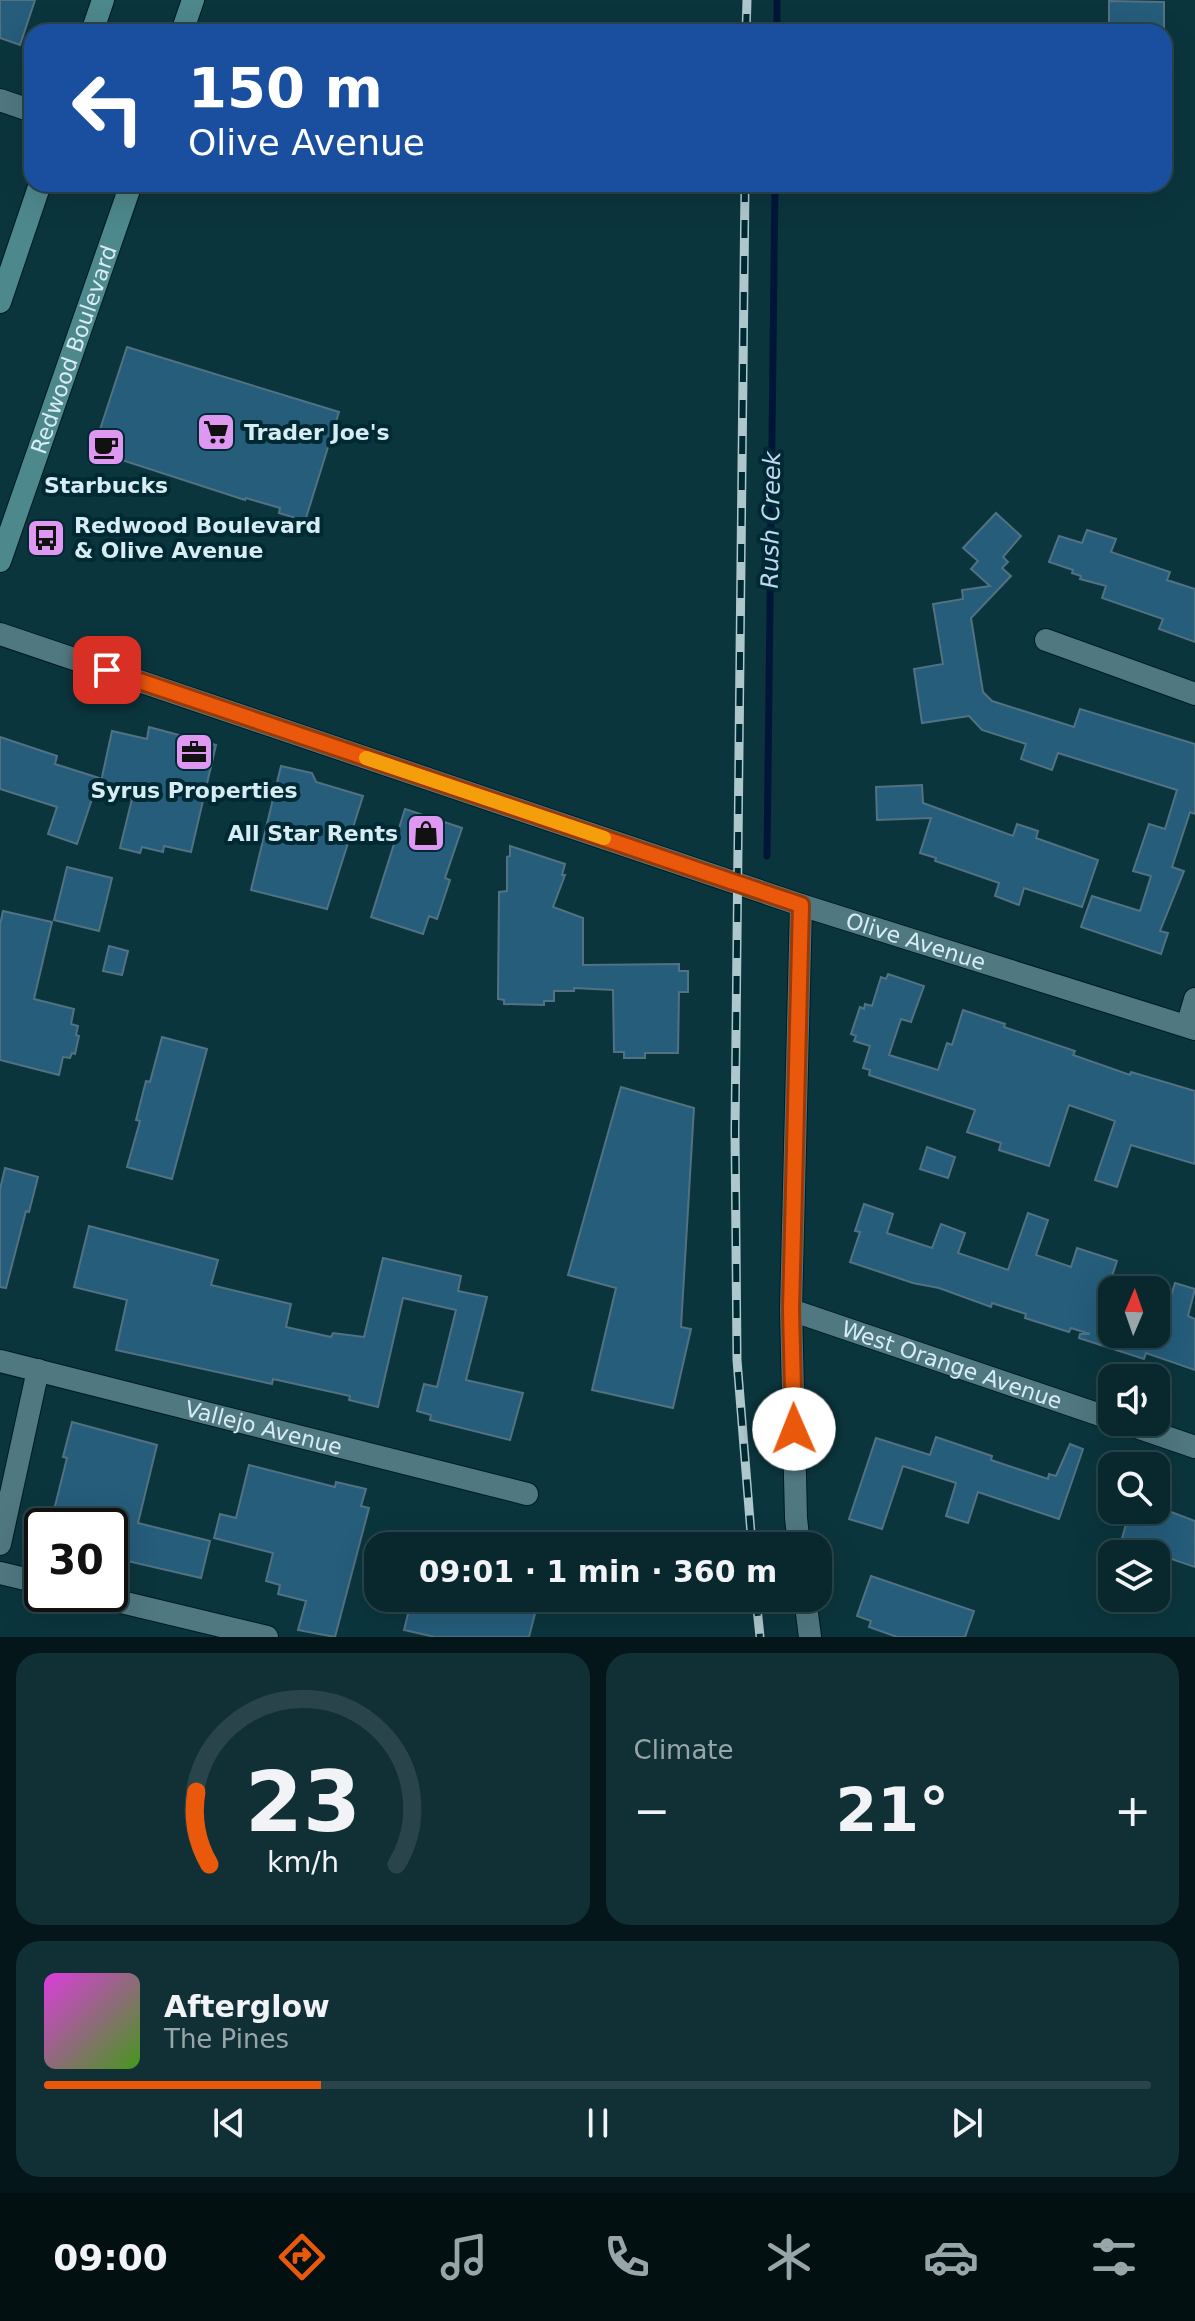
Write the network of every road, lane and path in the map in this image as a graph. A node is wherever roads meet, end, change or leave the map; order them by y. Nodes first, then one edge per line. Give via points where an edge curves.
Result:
1 (103, 0) edge
2 (193, 0) edge
3 (95, 24) edge
4 (185, 24) edge
5 (0, 100) edge
6 (24, 108) edge
7 (37, 192) edge
8 (128, 192) edge
9 (0, 302) edge
10 (0, 561) edge
11 (0, 634) edge
12 (1046, 640) dead end
13 (1195, 694) edge
14 (801, 905) junction
15 (1195, 999) edge
16 (1191, 1027) edge
17 (791, 1310) junction
18 (0, 1361) edge
19 (38, 1370) junction
20 (1098, 1414) edge
21 (1163, 1436) edge
22 (1195, 1447) edge
23 (527, 1494) dead end
24 (798, 1532) edge
25 (0, 1544) edge
26 (0, 1573) edge
27 (24, 1579) edge
28 (128, 1604) edge
29 (807, 1612) edge
30 (267, 1637) edge
31 (810, 1637) edge

1 - 3 main road
2 - 4 main road
5 - 6 street
7 - 9 main road
8 - 10 main road, Redwood Boulevard
11 - 14 street, Olive Avenue
12 - 13 street
14 - 16 street, Olive Avenue
14 - 17 street
15 - 16 street
17 - 20 street, West Orange Avenue
17 - 24 street
18 - 19 street, Vallejo Avenue
19 - 23 street, Vallejo Avenue
19 - 25 street
21 - 22 street
26 - 27 street
28 - 30 street
29 - 31 street

